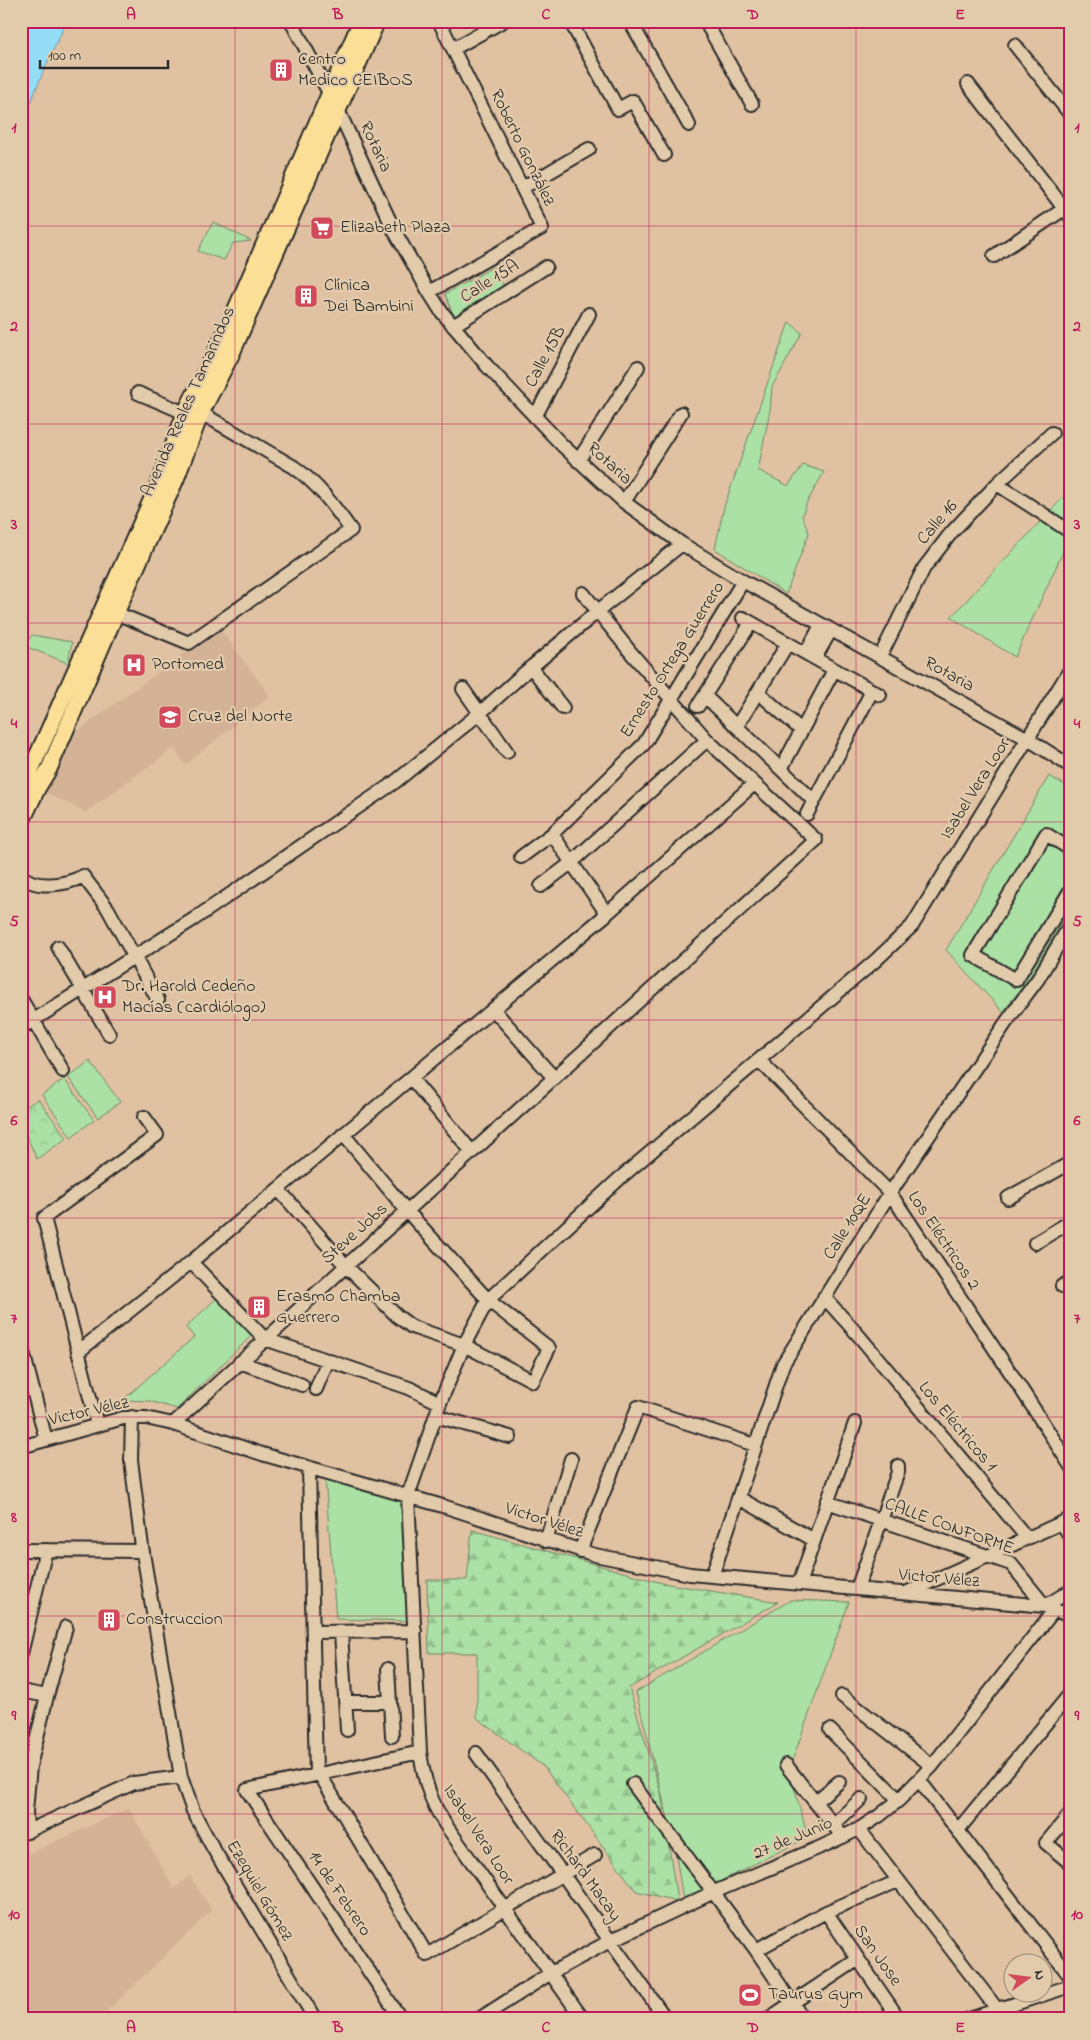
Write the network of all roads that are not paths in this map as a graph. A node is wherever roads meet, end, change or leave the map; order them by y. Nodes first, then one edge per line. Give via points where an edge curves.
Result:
1 (291, 21) edge
2 (361, 21) edge
3 (377, 21) edge
4 (439, 21) edge
5 (502, 21) edge
6 (570, 21) edge
7 (630, 21) edge
8 (705, 21) edge
9 (1015, 45) dead end
10 (453, 49) junction
11 (968, 84) dead end
12 (329, 92) junction
13 (1066, 99) edge
14 (752, 104) dead end
15 (338, 110) junction
16 (1070, 114) edge
17 (689, 125) dead end
18 (589, 149) dead end
19 (664, 155) dead end
20 (522, 188) junction
21 (1067, 213) edge
22 (994, 256) dead end
23 (546, 268) dead end
24 (429, 292) junction
25 (589, 314) dead end
26 (453, 326) junction
27 (232, 335) junction
28 (638, 367) dead end
29 (138, 393) dead end
30 (193, 413) junction
31 (681, 413) dead end
32 (535, 417) junction
33 (1052, 433) dead end
34 (578, 461) junction
35 (997, 484) junction
36 (624, 502) junction
37 (1066, 529) dead end
38 (682, 544) junction
39 (743, 581) junction
40 (583, 593) dead end
41 (598, 611) junction
42 (116, 612) junction
43 (826, 628) junction
44 (99, 636) junction
45 (788, 644) junction
46 (810, 656) junction
47 (880, 657) junction
48 (531, 667) junction
49 (834, 670) junction
50 (1070, 670) edge
51 (463, 689) dead end
52 (758, 692) junction
53 (671, 699) junction
54 (563, 708) dead end
55 (480, 712) junction
56 (737, 726) junction
57 (801, 730) junction
58 (1028, 739) junction
59 (707, 740) junction
60 (507, 752) dead end
61 (1070, 766) edge
62 (781, 769) junction
63 (754, 784) junction
64 (21, 792) edge
65 (814, 801) junction
66 (807, 814) dead end
67 (21, 823) edge
68 (552, 834) junction
69 (1070, 849) edge
70 (521, 858) dead end
71 (571, 862) junction
72 (24, 881) edge
73 (541, 886) dead end
74 (1070, 890) edge
75 (607, 914) junction
76 (1070, 925) edge
77 (58, 948) dead end
78 (135, 957) junction
79 (82, 990) junction
80 (21, 999) edge
81 (158, 1000) dead end
82 (493, 1009) junction
83 (34, 1020) junction
84 (21, 1028) edge
85 (109, 1034) dead end
86 (759, 1060) junction
87 (63, 1071) dead end
88 (411, 1078) junction
89 (554, 1078) junction
90 (144, 1117) dead end
91 (343, 1134) junction
92 (472, 1152) junction
93 (1070, 1163) edge
94 (278, 1189) junction
95 (890, 1193) junction
96 (1008, 1198) dead end
97 (407, 1211) junction
98 (1070, 1222) edge
99 (1035, 1243) dead end
100 (191, 1262) junction
101 (346, 1266) junction
102 (824, 1297) junction
103 (488, 1300) junction
104 (265, 1339) junction
105 (21, 1344) edge
106 (464, 1345) junction
107 (78, 1352) junction
108 (328, 1360) junction
109 (240, 1362) junction
110 (302, 1385) dead end
111 (316, 1389) dead end
112 (440, 1403) junction
113 (436, 1416) junction
114 (132, 1417) junction
115 (855, 1423) dead end
116 (174, 1424) junction
117 (96, 1425) junction
118 (510, 1437) dead end
119 (46, 1440) junction
120 (755, 1445) junction
121 (21, 1448) edge
122 (571, 1459) dead end
123 (1070, 1465) edge
124 (898, 1466) dead end
125 (309, 1468) junction
126 (408, 1496) junction
127 (739, 1498) junction
128 (827, 1502) junction
129 (881, 1520) junction
130 (1066, 1521) edge
131 (1070, 1536) edge
132 (1027, 1538) junction
133 (814, 1540) junction
134 (546, 1541) junction
135 (21, 1550) edge
136 (46, 1550) junction
137 (143, 1551) junction
138 (580, 1551) junction
139 (988, 1556) junction
140 (712, 1576) junction
141 (799, 1584) junction
142 (857, 1589) junction
143 (1070, 1591) edge
144 (906, 1593) junction
145 (1050, 1607) junction
146 (1070, 1616) edge
147 (66, 1627) dead end
148 (416, 1631) junction
149 (314, 1632) junction
150 (341, 1632) junction
151 (21, 1654) edge
152 (388, 1669) dead end
153 (21, 1691) edge
154 (1070, 1694) edge
155 (47, 1696) junction
156 (842, 1696) dead end
157 (346, 1702) junction
158 (390, 1702) junction
159 (347, 1730) dead end
160 (830, 1730) dead end
161 (392, 1736) dead end
162 (420, 1752) junction
163 (476, 1753) dead end
164 (26, 1765) edge
165 (786, 1765) dead end
166 (932, 1766) junction
167 (318, 1773) junction
168 (180, 1777) junction
169 (919, 1780) junction
170 (839, 1782) dead end
171 (634, 1784) dead end
172 (862, 1799) dead end
173 (899, 1800) junction
174 (816, 1802) junction
175 (1070, 1814) edge
176 (833, 1825) junction
177 (859, 1828) junction
178 (958, 1830) junction
179 (24, 1833) edge
180 (843, 1837) junction
181 (595, 1855) dead end
182 (1070, 1862) edge
183 (562, 1874) junction
184 (898, 1881) junction
185 (714, 1892) junction
186 (505, 1908) junction
187 (826, 1912) junction
188 (610, 1941) junction
189 (756, 1950) junction
190 (857, 1960) junction
191 (551, 1973) junction
192 (1070, 1976) edge
193 (1070, 1986) edge
194 (792, 2002) junction
195 (1003, 2012) edge
196 (582, 2018) edge
197 (315, 2019) edge
198 (401, 2019) edge
199 (479, 2019) edge
200 (666, 2019) edge
201 (768, 2019) edge
202 (803, 2019) edge
203 (899, 2019) edge
204 (969, 2019) edge

1 - 12 street, Rotaria
2 - 12 main road, Avenida Reales Tamarindos
3 - 15 main road, Avenida Reales Tamarindos
4 - 10 street, Roberto González
5 - 10 street
6 - 19 street via 618,109 633,101
7 - 17 street
8 - 14 street
9 - 13 street
10 - 20 street, Roberto González
11 - 21 street
12 - 15 street, Rotaria
12 - 27 main road, Avenida Reales Tamarindos
13 - 16 street
15 - 24 street, Rotaria via 395,232
15 - 27 main road, Avenida Reales Tamarindos
18 - 20 street
20 - 24 street, Roberto González via 542,228
21 - 22 street
23 - 26 street, Calle 15A
24 - 26 street, Rotaria
25 - 32 street, Calle 15B
26 - 32 street, Rotaria
27 - 30 main road, Avenida Reales Tamarindos
28 - 34 street
29 - 30 street
30 - 42 main road, Avenida Reales Tamarindos via 176,479
30 - 42 street via 294,467 329,499 351,530 189,643
30 - 44 main road, Avenida Reales Tamarindos via 163,474
31 - 36 street
32 - 34 street, Rotaria
33 - 35 street, Calle 16
34 - 36 street, Rotaria
35 - 37 street
35 - 47 street, Calle 16 via 950,533 924,568
36 - 38 street, Rotaria
38 - 39 street, Rotaria
38 - 41 street
39 - 43 street, Rotaria
39 - 53 street, Ernesto Ortega Guerrero
40 - 41 street
41 - 48 street
41 - 53 street
42 - 44 main road, Avenida Reales Tamarindos
43 - 46 street
43 - 47 street, Rotaria
44 - 64 main road, Avenida Reales Tamarindos
44 - 67 main road, Avenida Reales Tamarindos via 49,769
45 - 46 street
45 - 52 street
45 - 56 street via 747,621 702,701
46 - 49 street
47 - 58 street, Rotaria
48 - 54 street
48 - 55 street
49 - 57 street
49 - 65 street via 876,693
50 - 58 street, Isabel Vera Loor
51 - 55 street
52 - 56 street
52 - 57 street
53 - 59 street
53 - 68 street, Ernesto Ortega Guerrero via 639,749
55 - 60 street
55 - 78 street via 386,789
56 - 62 street
57 - 62 street
58 - 61 street, Rotaria
58 - 86 street, Isabel Vera Loor via 912,926
59 - 63 street
59 - 71 street
62 - 65 street
63 - 75 street
63 - 89 street, Steve Jobs via 816,840
65 - 66 street
68 - 70 street, Ernesto Ortega Guerrero
68 - 71 street
69 - 74 street via 1046,834 973,955 1016,980
71 - 73 street
71 - 75 street
72 - 78 street via 61,883 83,876 108,909
75 - 82 street
76 - 95 street, Calle 10QE via 1038,979
77 - 79 street
78 - 79 street
78 - 81 street
79 - 83 street
79 - 85 street
80 - 83 street
82 - 88 street
82 - 89 street
83 - 84 street
83 - 87 street
86 - 95 street, Los Eléctricos 2
86 - 103 street, Isabel Vera Loor via 618,1180
88 - 91 street
88 - 92 street
89 - 92 street, Steve Jobs
90 - 107 street via 158,1135 44,1218
91 - 94 street
91 - 97 street
92 - 97 street, Steve Jobs
93 - 96 street
94 - 100 street
94 - 101 street
95 - 102 street, Calle 10QE
95 - 123 street, Los Eléctricos 2
97 - 101 street, Steve Jobs
97 - 103 street
98 - 99 street
100 - 104 street
100 - 107 street
101 - 104 street, Steve Jobs
101 - 106 street via 412,1327
102 - 120 street, Calle 10QE via 783,1364
102 - 132 street, Los Eléctricos 1
103 - 106 street, Isabel Vera Loor
103 - 106 street via 549,1348 534,1381
104 - 108 street
104 - 109 street, Steve Jobs
105 - 119 street
106 - 112 street, Isabel Vera Loor
107 - 117 street
108 - 111 street
108 - 112 street via 409,1388
109 - 110 street
109 - 116 street, Steve Jobs
112 - 113 street, Isabel Vera Loor
113 - 118 street
113 - 126 street, Isabel Vera Loor
114 - 116 street, Victor Vélez
114 - 117 street, Victor Vélez
114 - 137 street, Ezequiel Gómez via 131,1460
115 - 128 street
116 - 125 street, Victor Vélez
117 - 119 street, Victor Vélez
119 - 121 street, Victor Vélez
120 - 127 street, Calle 10QE
120 - 138 street via 638,1407
122 - 134 street
124 - 129 street
125 - 126 street, Victor Vélez
125 - 149 street
126 - 134 street, Victor Vélez
126 - 148 street, Isabel Vera Loor
127 - 133 street
127 - 140 street, Calle 10QE
128 - 129 street, CALLE CONFORME
128 - 133 street
129 - 139 street, CALLE CONFORME
129 - 142 street
130 - 131 street
130 - 132 street
132 - 139 street
133 - 141 street
134 - 138 street, Victor Vélez
135 - 136 street
136 - 137 street
136 - 151 street
137 - 168 street, Ezequiel Gómez
138 - 140 street, Victor Vélez via 664,1570
139 - 144 street
139 - 145 street, CALLE CONFORME via 1011,1564
140 - 141 street, Victor Vélez
141 - 142 street, Victor Vélez
142 - 144 street, Victor Vélez
143 - 145 street
144 - 145 street, Victor Vélez
145 - 146 street, Victor Vélez
145 - 166 street, 27 de Junio
147 - 155 street
148 - 150 street
148 - 162 street, Isabel Vera Loor
149 - 150 street
149 - 167 street
150 - 157 street
152 - 158 street
153 - 155 street
154 - 178 street
155 - 164 street
156 - 166 street
157 - 158 street
157 - 159 street
158 - 161 street
160 - 173 street
162 - 167 street
162 - 186 street, Isabel Vera Loor via 426,1785 437,1811
163 - 183 street, Richard Macay
164 - 179 street
165 - 174 street
166 - 169 street, 27 de Junio
167 - 186 street via 427,1955
167 - 198 street, 14 de Febrero via 247,1790
168 - 179 street via 134,1783
168 - 197 street, Ezequiel Gómez via 193,1811 213,1848
169 - 173 street, 27 de Junio
169 - 178 street
170 - 174 street
171 - 185 street
172 - 176 street
173 - 177 street, 27 de Junio
174 - 176 street
175 - 182 street via 1046,1843
176 - 180 street
177 - 180 street, 27 de Junio
177 - 184 street
178 - 192 street
180 - 185 street, 27 de Junio
181 - 183 street
183 - 186 street
183 - 188 street, Richard Macay
184 - 187 street
184 - 195 street
185 - 188 street, 27 de Junio
185 - 189 street
186 - 191 street, Isabel Vera Loor
187 - 189 street
187 - 190 street, San Jose
188 - 191 street, 27 de Junio
188 - 200 street, Richard Macay
189 - 194 street
190 - 194 street
190 - 203 street, San Jose
191 - 196 street, Isabel Vera Loor
191 - 199 street, 27 de Junio
193 - 195 street
194 - 201 street
194 - 202 street
195 - 204 street

